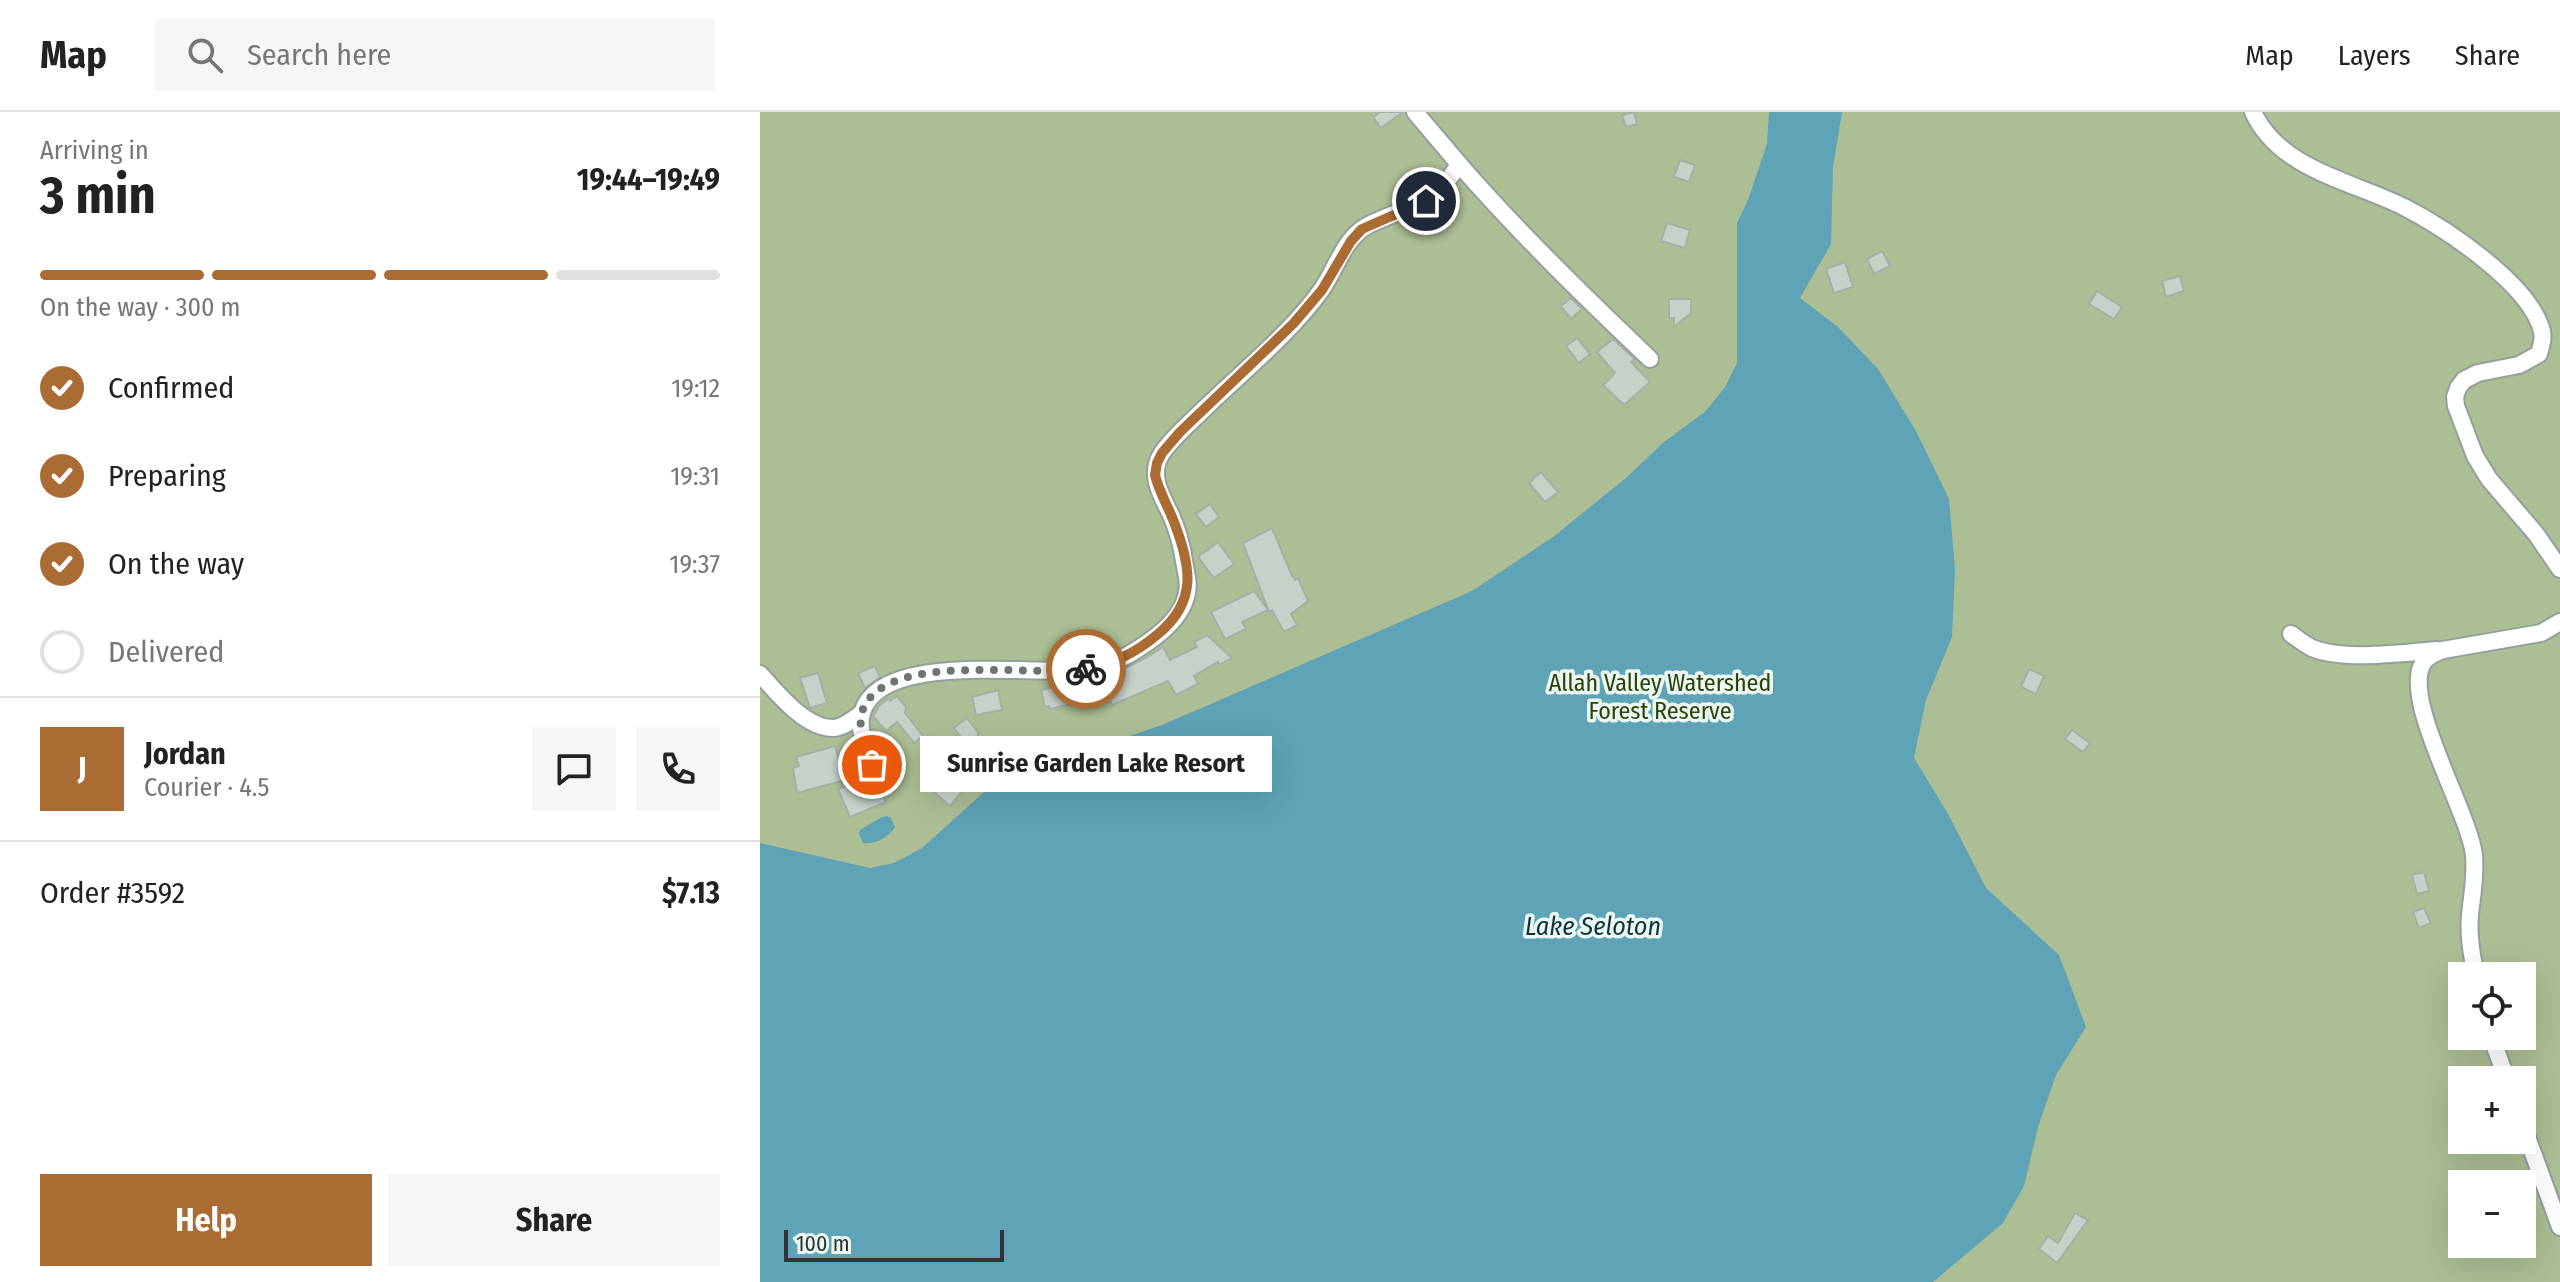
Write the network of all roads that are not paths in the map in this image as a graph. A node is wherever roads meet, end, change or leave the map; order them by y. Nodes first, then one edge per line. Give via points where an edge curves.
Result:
1 (1415, 112) edge
2 (2253, 112) edge
3 (1459, 164) junction
4 (1650, 359) dead end
5 (2560, 569) edge
6 (2560, 622) edge
7 (2291, 634) dead end
8 (2443, 650) junction
9 (760, 674) edge
10 (862, 713) junction
11 (872, 765) dead end
12 (2473, 962) edge
13 (2533, 1154) edge
14 (2560, 1227) edge

1 - 3 street
2 - 5 street via 2267,136 2287,152 2429,223 2498,270 2531,308 2542,330 2539,354 2464,380 2456,406 2482,468
3 - 4 street via 1507,219
3 - 10 street via 1426,201 1362,229 1293,324 1162,453 1155,475 1178,536 1188,583 1181,610 1167,626 1106,665 923,672 883,687
6 - 8 street via 2541,633
7 - 8 street via 2329,652
8 - 12 street via 2422,664 2419,692 2474,852
9 - 10 street via 791,707 819,724 843,726
10 - 11 street
13 - 14 street

